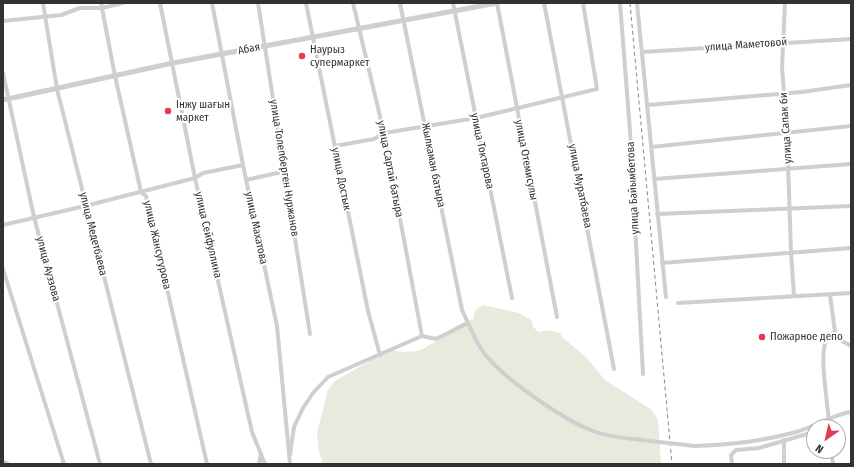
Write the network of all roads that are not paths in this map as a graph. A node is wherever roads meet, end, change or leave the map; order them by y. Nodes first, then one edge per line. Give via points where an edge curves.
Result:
1 (43, 3) edge
2 (101, 3) edge
3 (123, 3) edge
4 (160, 3) edge
5 (212, 3) edge
6 (258, 3) edge
7 (306, 3) edge
8 (353, 3) edge
9 (400, 3) edge
10 (453, 3) edge
11 (497, 3) edge
12 (544, 3) edge
13 (583, 3) edge
14 (620, 3) edge
15 (637, 3) edge
16 (785, 3) edge
17 (102, 8) junction
18 (454, 10) junction
19 (45, 16) junction
20 (403, 20) junction
21 (3, 21) edge
22 (358, 28) junction
23 (313, 36) junction
24 (851, 39) edge
25 (783, 43) junction
26 (264, 46) junction
27 (642, 52) junction
28 (222, 54) junction
29 (172, 63) junction
30 (3, 73) edge
31 (115, 76) junction
32 (851, 85) edge
33 (57, 89) junction
34 (784, 94) junction
35 (563, 97) junction
36 (6, 100) edge
37 (648, 105) junction
38 (516, 108) junction
39 (476, 118) junction
40 (851, 126) edge
41 (426, 127) junction
42 (384, 133) junction
43 (788, 133) junction
44 (335, 146) junction
45 (651, 147) junction
46 (851, 164) edge
47 (243, 166) junction
48 (789, 169) junction
49 (286, 172) junction
50 (195, 178) junction
51 (654, 179) junction
52 (246, 180) junction
53 (141, 192) junction
54 (85, 206) junction
55 (851, 206) edge
56 (790, 210) junction
57 (657, 214) junction
58 (34, 216) junction
59 (3, 225) edge
60 (851, 248) edge
61 (791, 252) junction
62 (662, 263) junction
63 (3, 269) edge
64 (851, 293) edge
65 (830, 295) junction
66 (794, 296) junction
67 (666, 297) dead end
68 (512, 298) dead end
69 (678, 303) dead end
70 (557, 317) dead end
71 (468, 323) junction
72 (834, 332) junction
73 (310, 334) dead end
74 (422, 336) junction
75 (851, 346) edge
76 (380, 354) junction
77 (614, 368) dead end
78 (643, 374) dead end
79 (851, 412) edge
80 (829, 418) junction
81 (806, 434) edge
82 (784, 440) junction
83 (261, 454) junction
84 (290, 455) junction
85 (3, 461) edge
86 (8, 464) edge
87 (64, 464) edge
88 (100, 464) edge
89 (151, 464) edge
90 (207, 464) edge
91 (259, 464) edge
92 (265, 464) edge
93 (290, 464) edge
94 (732, 464) edge
95 (784, 464) edge

1 - 19 street, улица Медетбаева
2 - 17 street, улица Жансугурова
3 - 17 street
4 - 29 street, улица Сейфуллина
5 - 28 street, улица Махатова
6 - 26 street, улица Толепберген Нуржанов
7 - 23 street, улица Достык
8 - 22 street, улица Сартай батыра
9 - 20 street, Жылкаман батыра
10 - 18 street, улица Токтарова
11 - 18 street, Абая
11 - 38 street, улица Отемисулы
12 - 35 street, улица Муратбаева
13 - 35 street via 597,89
14 - 78 street, улица Байымбетова via 630,131
15 - 27 street
16 - 25 street, улица Сапак би
17 - 19 street via 80,8 61,15
17 - 31 street, улица Жансугурова
18 - 20 street, Абая
18 - 39 street, улица Токтарова
19 - 21 street
19 - 33 street, улица Медетбаева
20 - 22 street, Абая
20 - 41 street, Жылкаман батыра
22 - 23 street, Абая
22 - 42 street, улица Сартай батыра
23 - 26 street, Абая
23 - 44 street, улица Достык
24 - 25 street, улица Маметовой
25 - 27 street, улица Маметовой
25 - 34 street, улица Сапак би
26 - 28 street, Абая
26 - 49 street, улица Толепберген Нуржанов
27 - 37 street
28 - 29 street, Абая
28 - 47 street, улица Махатова
29 - 31 street, Абая
29 - 50 street, улица Сейфуллина
30 - 36 street, улица Ауэзова
31 - 33 street, Абая
31 - 53 street, улица Жансугурова
32 - 34 street
33 - 36 street, Абая
33 - 54 street, улица Медетбаева
34 - 37 street
34 - 43 street, улица Сапак би
35 - 38 street
35 - 77 street, улица Муратбаева
36 - 58 street, улица Ауэзова
37 - 45 street
38 - 39 street
38 - 70 street, улица Отемисулы
39 - 41 street
39 - 68 street, улица Токтарова
40 - 43 street
41 - 42 street
41 - 71 street, Жылкаман батыра via 462,310
42 - 44 street via 374,139
42 - 74 street, улица Сартай батыра
43 - 45 street
43 - 48 street, улица Сапак би
44 - 76 street, улица Достык via 368,312
45 - 51 street
46 - 48 street
47 - 50 street via 203,173
47 - 52 street, улица Махатова
48 - 51 street
48 - 56 street, улица Сапак би
49 - 52 street
49 - 73 street, улица Толепберген Нуржанов
50 - 53 street
50 - 83 street, улица Сейфуллина via 252,432
51 - 57 street
52 - 84 street, улица Махатова via 276,326
53 - 54 street
53 - 90 street, улица Жансугурова via 146,196
54 - 58 street
54 - 89 street, улица Медетбаева
55 - 56 street
56 - 57 street
56 - 61 street, улица Сапак би
57 - 62 street
58 - 59 street
58 - 88 street, улица Ауэзова
60 - 61 street
61 - 62 street
61 - 66 street, улица Сапак би
62 - 67 street
63 - 87 street
64 - 65 street
65 - 66 street
65 - 72 street
66 - 69 street
71 - 74 street via 436,339
71 - 80 street, Жылкаман батыра, bridge via 483,351 507,376 562,415 593,431 695,446 734,444 797,431
72 - 75 street
72 - 80 street via 828,336 825,346 824,386
74 - 76 street
76 - 84 street via 328,378 313,393 294,427
79 - 80 street, Жылкаман батыра
81 - 82 street
82 - 94 street via 759,448 736,450 731,455
82 - 95 street
83 - 91 street
83 - 92 street, улица Сейфуллина
84 - 93 street
85 - 86 street

